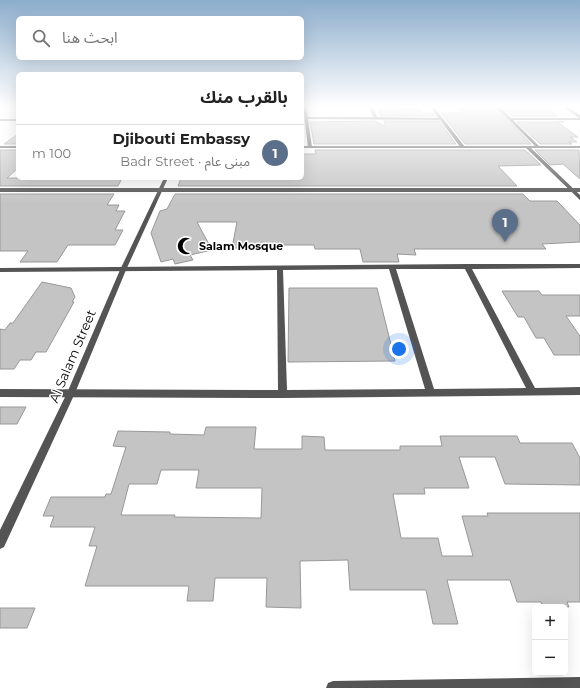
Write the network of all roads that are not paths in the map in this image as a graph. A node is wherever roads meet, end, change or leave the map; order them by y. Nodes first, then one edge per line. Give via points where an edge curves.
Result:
1 (309, 139) edge
2 (456, 139) edge
3 (530, 139) edge
4 (0, 147) edge
5 (16, 147) edge
6 (304, 147) edge
7 (310, 147) junction
8 (463, 147) junction
9 (527, 147) junction
10 (538, 147) junction
11 (580, 147) edge
12 (165, 180) edge
13 (0, 190) edge
14 (160, 190) junction
15 (572, 190) junction
16 (580, 190) edge
17 (580, 198) edge
18 (467, 266) junction
19 (580, 266) edge
20 (280, 268) junction
21 (392, 268) junction
22 (0, 270) edge
23 (123, 270) junction
24 (532, 391) junction
25 (580, 391) edge
26 (0, 393) edge
27 (71, 393) junction
28 (431, 393) junction
29 (283, 394) junction
30 (0, 543) edge
31 (580, 684) edge
32 (333, 688) edge

1 - 7 street
2 - 8 street
3 - 10 street
4 - 5 street
6 - 7 street
7 - 8 street
8 - 9 street
9 - 10 street
9 - 15 street
10 - 11 street
12 - 14 street, Al Salam Street
13 - 14 street
14 - 15 street
14 - 23 street, Al Salam Street
15 - 16 street
15 - 17 street
18 - 19 street
18 - 21 street
18 - 24 street
20 - 21 street
20 - 23 street
20 - 29 street
21 - 28 street
22 - 23 street
23 - 27 street, Al Salam Street
24 - 25 street
24 - 28 street
26 - 27 street
27 - 29 street
27 - 30 street, Al Salam Street
28 - 29 street
31 - 32 street

